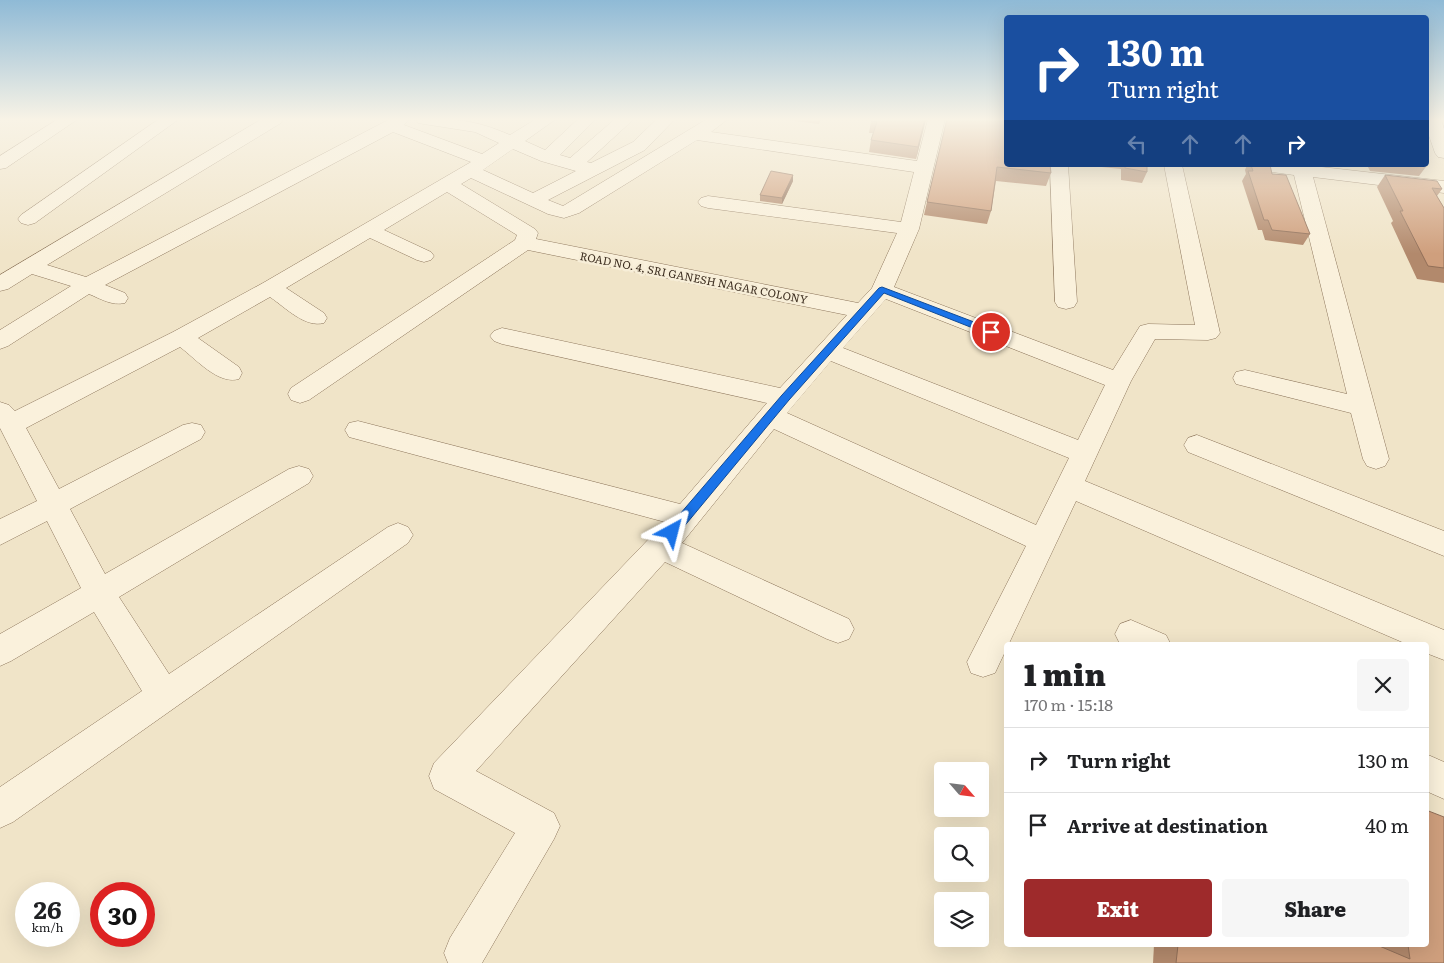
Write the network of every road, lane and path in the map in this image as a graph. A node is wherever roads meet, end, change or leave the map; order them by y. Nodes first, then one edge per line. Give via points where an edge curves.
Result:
1 (107, 164) edge
2 (199, 164) edge
3 (319, 164) edge
4 (473, 164) edge
5 (481, 164) edge
6 (574, 164) edge
7 (604, 164) edge
8 (645, 164) edge
9 (897, 164) edge
10 (926, 164) edge
11 (477, 166) junction
12 (598, 167) junction
13 (640, 167) junction
14 (1059, 167) edge
15 (1173, 167) edge
16 (1272, 167) edge
17 (925, 168) junction
18 (1302, 171) junction
19 (447, 184) junction
20 (1444, 187) edge
21 (533, 200) junction
22 (708, 202) dead end
23 (28, 220) dead end
24 (909, 229) junction
25 (368, 230) junction
26 (524, 243) junction
27 (424, 256) dead end
28 (29, 266) junction
29 (0, 284) edge
30 (88, 285) junction
31 (271, 288) junction
32 (882, 290) junction
33 (117, 298) dead end
34 (1066, 302) dead end
35 (864, 311) junction
36 (316, 318) dead end
37 (502, 336) dead end
38 (181, 337) junction
39 (0, 341) edge
40 (828, 351) junction
41 (230, 373) dead end
42 (1245, 378) dead end
43 (1119, 381) junction
44 (300, 394) dead end
45 (778, 407) junction
46 (1363, 408) junction
47 (5, 418) edge
48 (358, 430) dead end
49 (192, 432) dead end
50 (1197, 444) dead end
51 (1084, 453) junction
52 (1376, 459) dead end
53 (299, 476) dead end
54 (1068, 486) junction
55 (53, 505) junction
56 (684, 516) junction
57 (0, 533) edge
58 (398, 535) dead end
59 (1043, 541) junction
60 (1444, 544) edge
61 (661, 547) junction
62 (99, 593) junction
63 (838, 629) dead end
64 (1444, 645) edge
65 (0, 651) edge
66 (983, 662) dead end
67 (164, 696) junction
68 (1429, 774) edge
69 (1444, 781) edge
70 (0, 809) edge
71 (465, 953) dead end

1 - 23 street
2 - 28 street
3 - 30 street
4 - 11 street
5 - 11 street
6 - 12 street
7 - 12 street
8 - 13 street
9 - 17 street
10 - 17 street
11 - 19 street
11 - 21 street
12 - 13 street
12 - 21 street
13 - 21 street via 564,212
14 - 34 street
15 - 43 street via 1208,333 1148,332
16 - 18 street
17 - 24 street
18 - 20 street
18 - 46 street
19 - 25 street
19 - 26 street via 528,233
22 - 24 street
24 - 32 street
25 - 27 street
25 - 31 street
26 - 35 street, ROAD NO. 4, SRI GANESH NAGAR COLONY
26 - 44 street
28 - 29 street
28 - 30 street
30 - 33 street
30 - 39 street
31 - 36 street
31 - 38 street
32 - 35 street
32 - 43 street
35 - 40 street
37 - 45 street
38 - 41 street
38 - 47 street
40 - 45 street
40 - 51 street
42 - 46 street
43 - 51 street
45 - 56 street
45 - 59 street
46 - 52 street
47 - 55 street
48 - 56 street
49 - 55 street
50 - 60 street
51 - 54 street
53 - 62 street
54 - 59 street
54 - 64 street
55 - 57 street
55 - 62 street
56 - 61 street
58 - 67 street
59 - 66 street
61 - 63 street
61 - 71 street via 447,776 541,826
62 - 65 street
62 - 67 street
67 - 70 street
68 - 69 street

